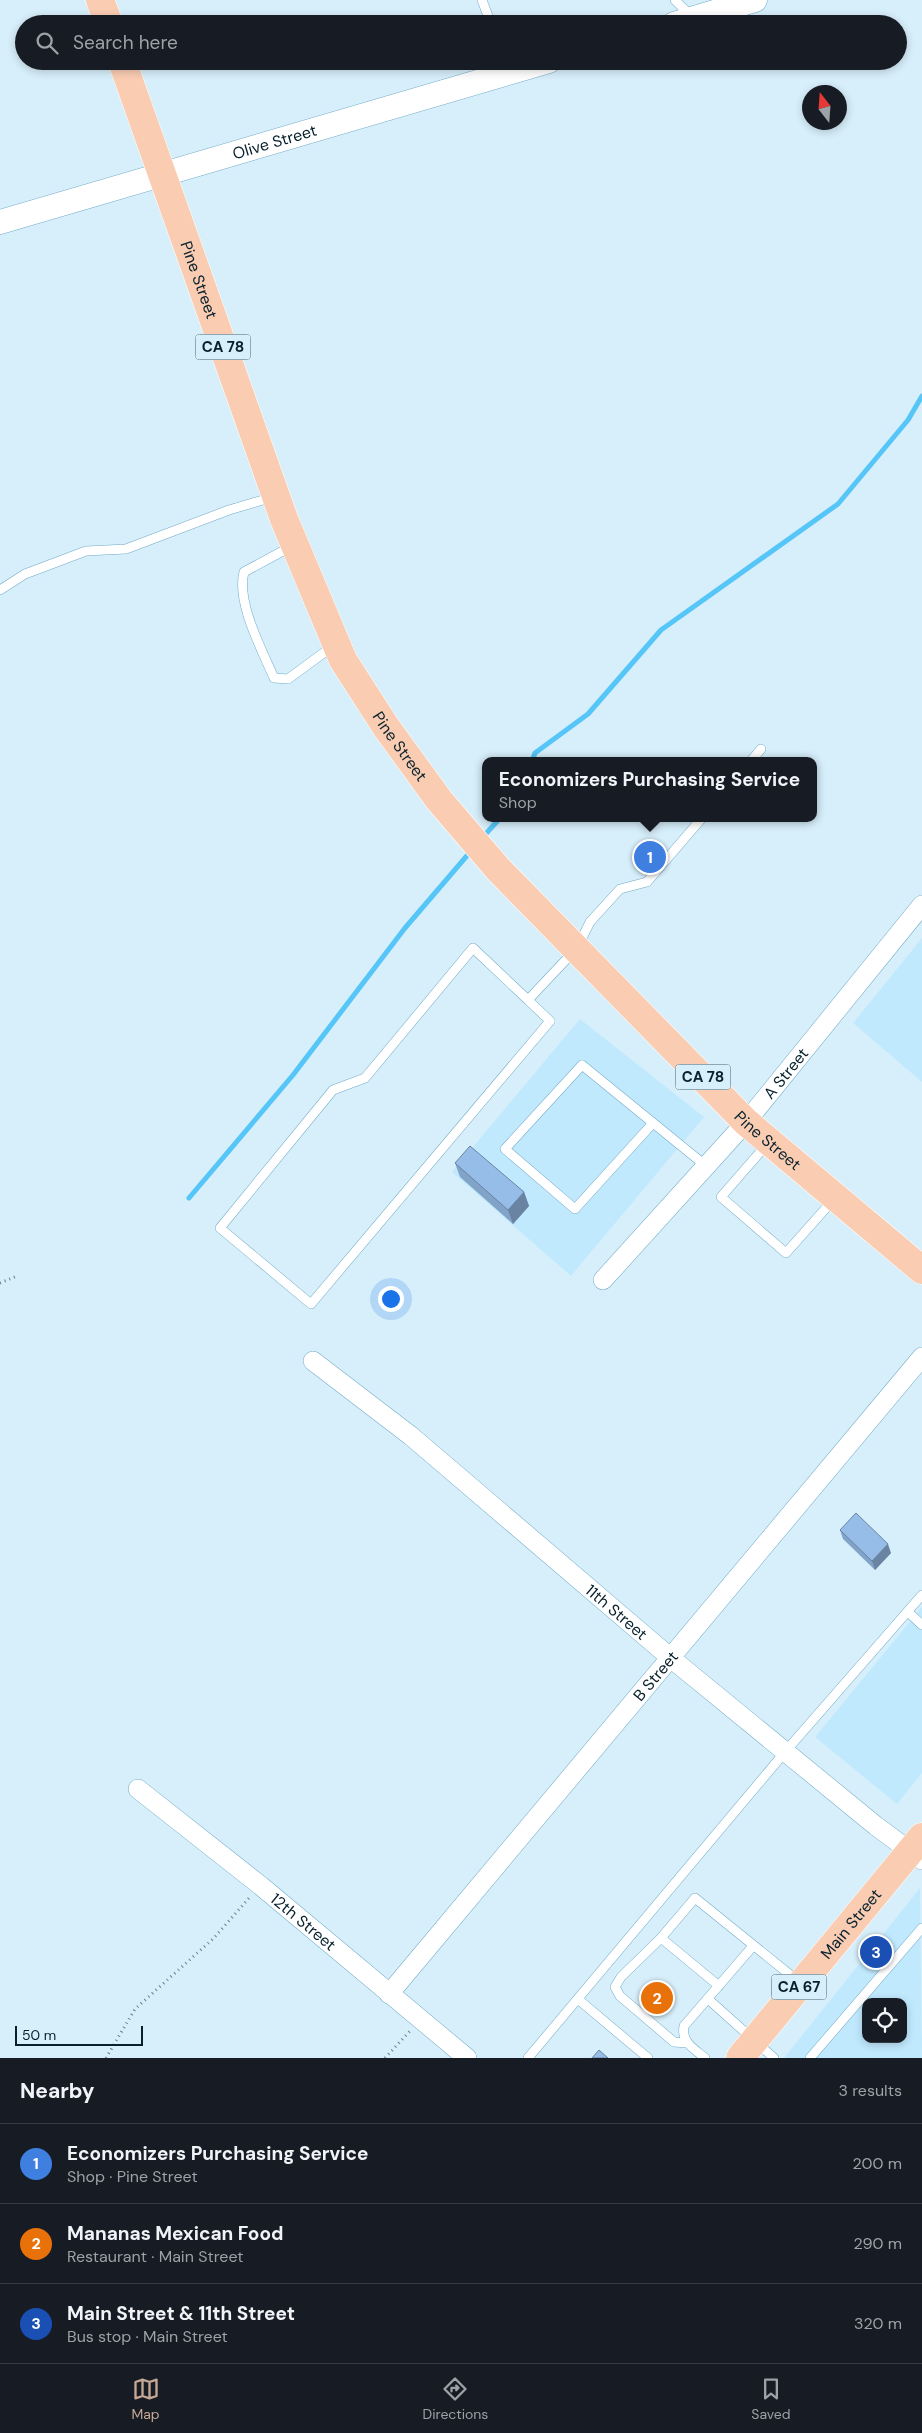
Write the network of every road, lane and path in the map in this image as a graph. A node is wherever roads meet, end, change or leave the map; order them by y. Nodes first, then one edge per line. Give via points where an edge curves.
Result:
1 (100, 0) edge
2 (482, 0) edge
3 (675, 0) edge
4 (755, 0) edge
5 (106, 15) edge
6 (488, 15) edge
7 (681, 15) edge
8 (704, 15) edge
9 (125, 70) edge
10 (499, 70) edge
11 (162, 175) junction
12 (0, 222) edge
13 (276, 497) junction
14 (295, 545) junction
15 (0, 590) edge
16 (336, 643) junction
17 (761, 749) dead end
18 (754, 757) edge
19 (699, 822) edge
20 (922, 905) edge
21 (576, 948) junction
22 (528, 1000) junction
23 (746, 1122) junction
24 (653, 1123) junction
25 (770, 1141) junction
26 (706, 1166) junction
27 (835, 1197) junction
28 (922, 1270) edge
29 (17, 1276) dead end
30 (604, 1280) dead end
31 (0, 1283) edge
32 (922, 1357) edge
33 (313, 1361) dead end
34 (922, 1595) edge
35 (908, 1612) junction
36 (922, 1625) edge
37 (672, 1659) junction
38 (785, 1752) junction
39 (138, 1789) dead end
40 (918, 1849) edge
41 (261, 1886) junction
42 (922, 1928) edge
43 (661, 1938) junction
44 (753, 1946) junction
45 (801, 1984) junction
46 (719, 1986) junction
47 (389, 1994) junction
48 (708, 1999) junction
49 (579, 2000) junction
50 (419, 2020) junction
51 (687, 2043) junction
52 (756, 2052) edge
53 (106, 2058) edge
54 (385, 2058) edge
55 (467, 2058) edge
56 (528, 2058) edge
57 (648, 2058) edge
58 (705, 2058) edge
59 (810, 2058) edge

1 - 5 main road
2 - 6 lane
3 - 7 lane
4 - 8 street
9 - 11 main road, Pine Street / CA 78
10 - 11 street, Olive Street
11 - 12 street, Olive Street
11 - 13 main road, Pine Street / CA 78
13 - 14 main road, Pine Street / CA 78
13 - 15 lane via 229,510 126,549 86,551 25,574
14 - 16 main road, Pine Street / CA 78
14 - 16 lane via 244,572 241,585 252,627 274,678 288,679
16 - 21 main road, Pine Street / CA 78 via 343,660 386,727 439,800 498,869
17 - 18 lane
19 - 21 lane via 647,882 620,889 590,922
20 - 23 street, A Street
21 - 22 lane
21 - 23 main road, Pine Street / CA 78
22 - 22 lane via 473,948 364,1078 333,1090 220,1228 312,1304 550,1021
23 - 25 main road, Pine Street / CA 78
23 - 26 street, A Street
24 - 24 lane via 582,1065 504,1149 575,1209
24 - 26 lane
25 - 27 main road, Pine Street / CA 78
25 - 27 lane via 721,1197 779,1247 786,1253
26 - 30 street, A Street
27 - 28 main road, Pine Street / CA 78
29 - 31 path
32 - 37 street, B Street
33 - 37 street, 11th Street via 411,1436
34 - 35 lane
35 - 36 lane
35 - 38 lane
37 - 38 street, 11th Street
37 - 47 street, B Street
38 - 40 street, 11th Street via 876,1826
38 - 49 lane
39 - 41 street, 12th Street
40 - 45 main road, Main Street / CA 67
41 - 47 street, 12th Street
41 - 53 path via 214,1938 135,2008
42 - 59 lane
43 - 44 lane via 695,1898
43 - 46 lane
43 - 51 lane via 615,1987 620,1996 674,2042
44 - 45 lane
44 - 46 lane
45 - 52 main road, Main Street / CA 67
46 - 48 lane
47 - 50 street, 12th Street
48 - 51 lane via 684,2026
48 - 52 lane
49 - 56 lane
49 - 57 lane
50 - 54 path
50 - 55 street, 12th Street
51 - 58 lane

